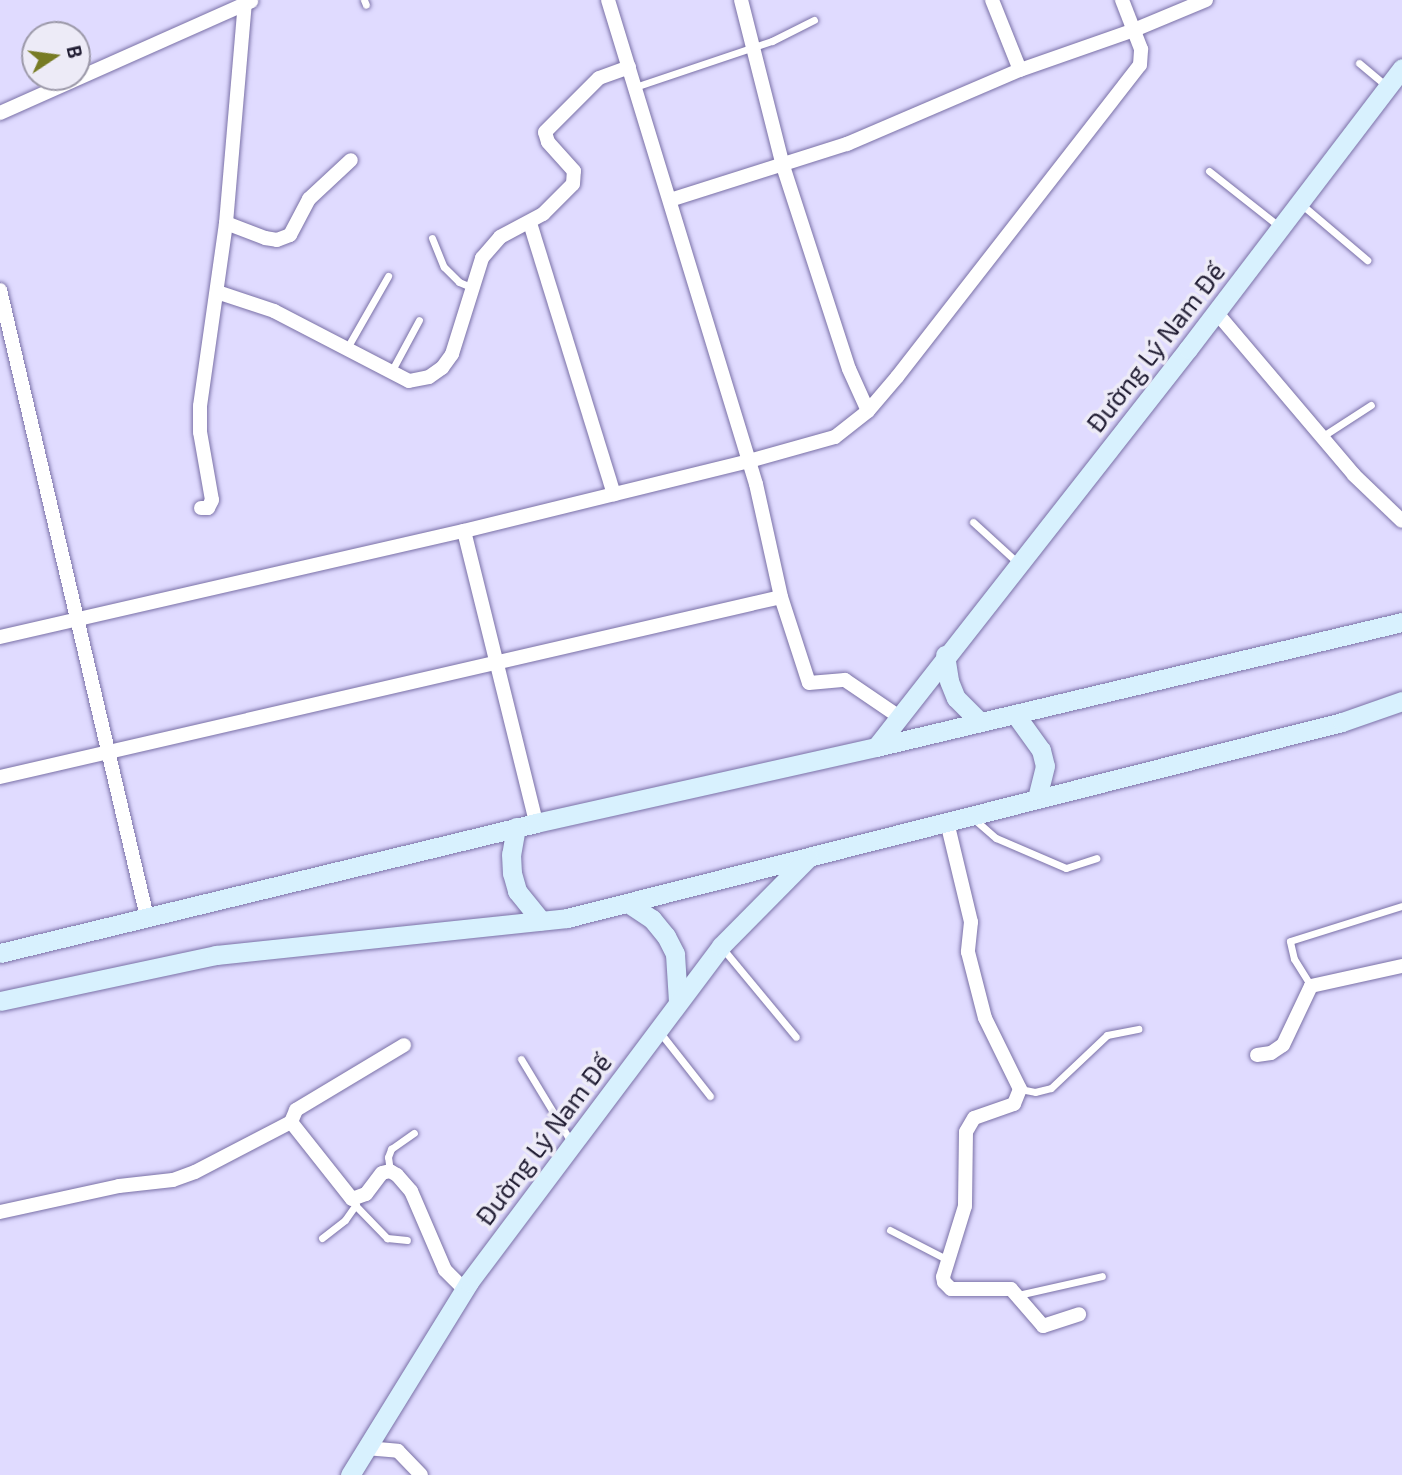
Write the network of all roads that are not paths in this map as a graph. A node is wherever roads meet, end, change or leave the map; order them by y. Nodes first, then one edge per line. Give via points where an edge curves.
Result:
1 (608, 0) edge
2 (741, 0) edge
3 (992, 0) edge
4 (1122, 0) edge
5 (1206, 0) edge
6 (249, 2) edge
7 (814, 20) dead end
8 (1135, 30) junction
9 (755, 46) junction
10 (1359, 63) dead end
11 (629, 67) junction
12 (1402, 68) edge
13 (1020, 70) junction
14 (635, 87) junction
15 (1387, 87) junction
16 (0, 113) edge
17 (351, 160) dead end
18 (783, 166) junction
19 (1209, 171) dead end
20 (670, 200) junction
21 (1300, 202) junction
22 (226, 223) junction
23 (530, 223) junction
24 (1280, 227) junction
25 (432, 238) dead end
26 (1367, 260) dead end
27 (388, 276) dead end
28 (473, 288) junction
29 (0, 290) edge
30 (217, 292) junction
31 (1216, 313) junction
32 (419, 320) dead end
33 (4, 324) edge
34 (347, 349) junction
35 (390, 373) junction
36 (1371, 405) dead end
37 (868, 411) junction
38 (1323, 436) junction
39 (749, 461) junction
40 (614, 495) junction
41 (201, 508) dead end
42 (1402, 521) edge
43 (973, 522) dead end
44 (464, 531) junction
45 (1020, 564) junction
46 (781, 597) junction
47 (77, 619) junction
48 (1402, 622) edge
49 (0, 637) edge
50 (945, 655) junction
51 (495, 662) junction
52 (1402, 701) edge
53 (1015, 714) junction
54 (901, 718) junction
55 (980, 722) junction
56 (876, 747) junction
57 (108, 753) junction
58 (0, 777) edge
59 (1037, 799) junction
60 (970, 816) junction
61 (536, 822) junction
62 (947, 822) junction
63 (516, 827) junction
64 (808, 857) junction
65 (1096, 858) dead end
66 (628, 903) junction
67 (1402, 906) edge
68 (147, 917) junction
69 (541, 921) junction
70 (721, 946) junction
71 (0, 953) edge
72 (1402, 966) edge
73 (1311, 986) junction
74 (0, 1002) edge
75 (678, 1002) junction
76 (658, 1029) junction
77 (1138, 1029) dead end
78 (796, 1037) dead end
79 (404, 1045) dead end
80 (1257, 1055) dead end
81 (521, 1059) dead end
82 (1020, 1089) junction
83 (710, 1096) dead end
84 (291, 1122) junction
85 (414, 1133) dead end
86 (572, 1144) junction
87 (390, 1171) junction
88 (358, 1202) junction
89 (0, 1212) edge
90 (890, 1230) dead end
91 (322, 1238) dead end
92 (407, 1240) dead end
93 (948, 1260) junction
94 (1102, 1276) dead end
95 (464, 1289) junction
96 (1018, 1295) junction
97 (1079, 1314) dead end
98 (366, 1448) junction
99 (350, 1475) edge
100 (421, 1475) edge

1 - 11 street
2 - 9 street
3 - 13 street
4 - 8 street
5 - 8 street
6 - 16 street
6 - 22 street
7 - 9 lane
8 - 13 street
8 - 37 street via 1140,65
9 - 14 lane
9 - 18 street
10 - 15 lane
11 - 14 street
11 - 23 street via 598,78 545,132 575,177 559,200
12 - 15 street, Đường Lý Nam Đế
13 - 18 street via 847,144
14 - 20 street
15 - 21 street, Đường Lý Nam Đế
17 - 22 street via 309,199 290,235 265,238
18 - 20 street
18 - 37 street via 849,369
19 - 24 lane
20 - 39 street
21 - 24 street, Đường Lý Nam Đế
21 - 26 lane
22 - 30 street
23 - 28 street via 500,237 482,258
23 - 40 street
24 - 31 street, Đường Lý Nam Đế
25 - 28 lane via 444,267
27 - 34 lane
28 - 35 street via 460,336 442,368 429,377 409,381
29 - 33 street
30 - 34 street via 274,311
30 - 41 street via 200,406 212,500 208,508
31 - 38 street
31 - 45 street, Đường Lý Nam Đế
32 - 35 lane
33 - 47 street
34 - 35 street
36 - 38 lane
37 - 39 street via 835,437
38 - 42 street via 1354,475
39 - 40 street
39 - 46 street
40 - 44 street
43 - 45 lane
44 - 47 street
44 - 51 street
45 - 50 street, Đường Lý Nam Đế
46 - 51 street
46 - 54 street via 809,683 845,680
47 - 49 street
47 - 57 street
48 - 53 street
50 - 54 street, Đường Lý Nam Đế
50 - 55 street via 956,698
51 - 57 street
51 - 61 street
52 - 59 street via 1342,722
53 - 55 street
53 - 59 street via 1041,750 1045,766
54 - 56 street, Đường Lý Nam Đế
55 - 56 street
56 - 61 street
57 - 58 street
57 - 68 street
59 - 60 street
60 - 62 street
60 - 65 lane via 996,838 1066,868
61 - 63 street
62 - 64 street
62 - 82 street via 971,922 968,953 985,1017
63 - 68 street
63 - 69 street via 512,873 517,891
64 - 66 street
64 - 70 street, Đường Lý Nam Đế
66 - 69 street
66 - 75 street via 652,919 666,936 675,954
67 - 73 lane via 1290,941 1294,959
68 - 71 street
69 - 74 street via 216,955
70 - 75 street, Đường Lý Nam Đế
70 - 78 lane
72 - 73 street
73 - 80 street via 1283,1045
75 - 76 street, Đường Lý Nam Đế
76 - 83 lane
76 - 86 street, Đường Lý Nam Đế
77 - 82 lane via 1107,1034 1051,1088
79 - 84 street via 296,1110
81 - 86 lane
82 - 93 street via 1013,1104 974,1118 966,1132 965,1206
84 - 88 street
84 - 89 street via 173,1180 119,1186
85 - 87 lane via 391,1149
86 - 95 street, Đường Lý Nam Đế
87 - 88 street via 382,1173
87 - 95 street via 411,1191 445,1270
88 - 91 lane via 345,1220
88 - 92 lane via 387,1238
90 - 93 lane
93 - 96 street via 943,1277 951,1289 1011,1289
94 - 96 lane
95 - 98 street, Đường Lý Nam Đế
96 - 97 street via 1043,1326
98 - 99 street, Đường Lý Nam Đế
98 - 100 street via 398,1451

